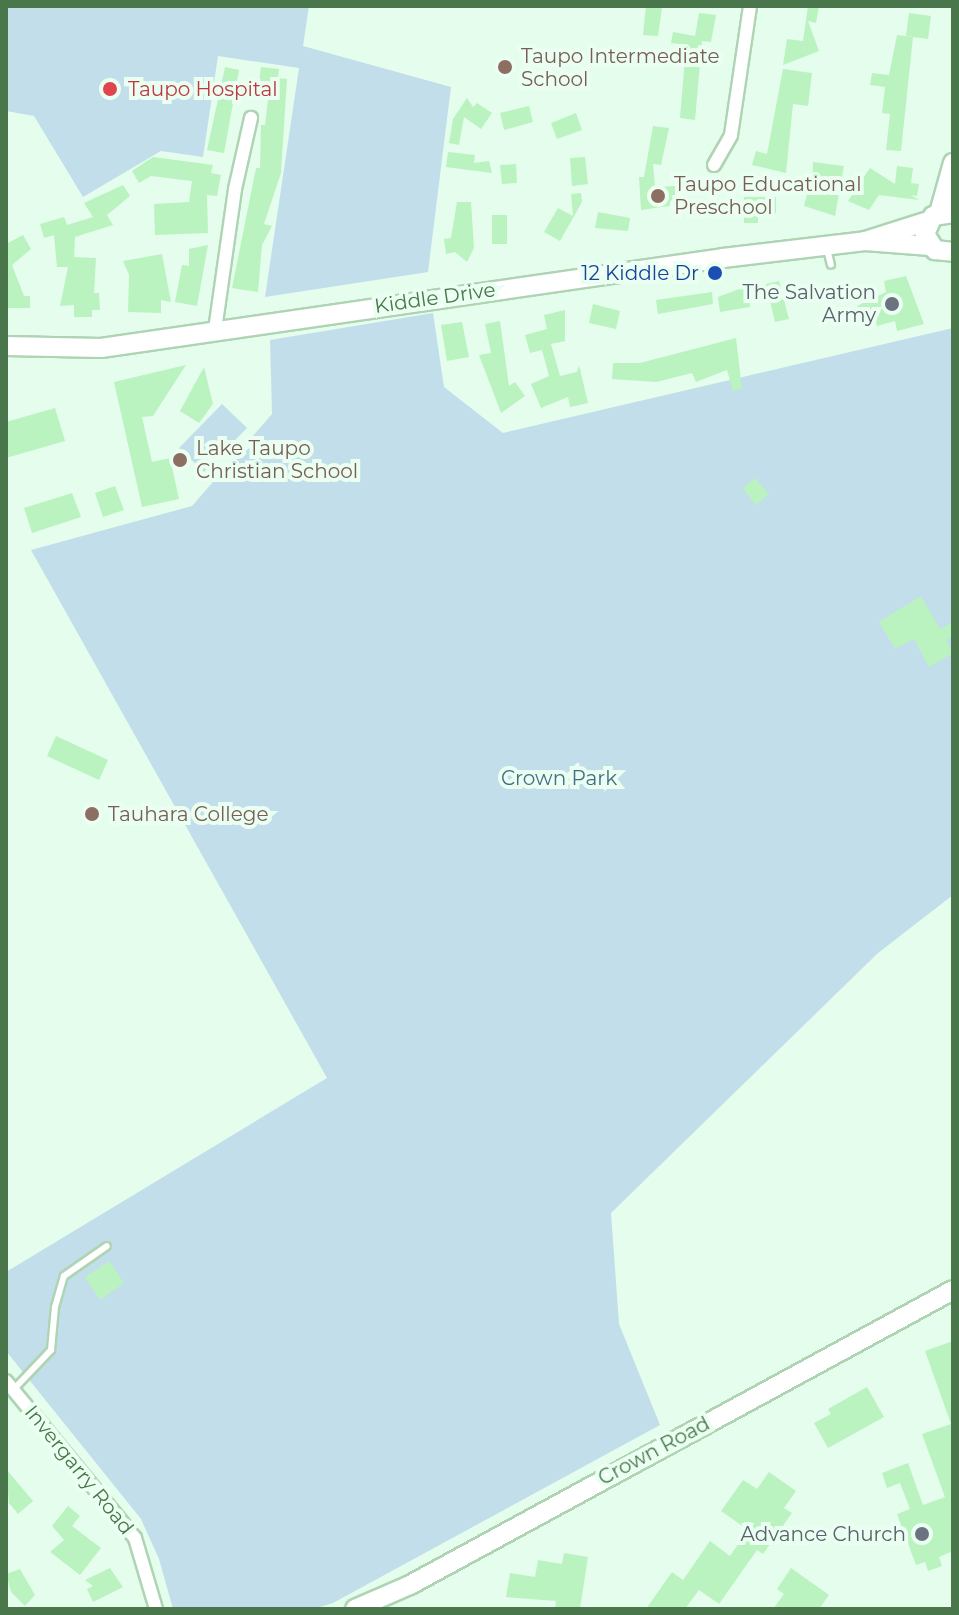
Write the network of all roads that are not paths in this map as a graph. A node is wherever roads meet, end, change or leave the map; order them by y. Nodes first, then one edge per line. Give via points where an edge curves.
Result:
1 (750, 6) edge
2 (251, 118) dead end
3 (953, 163) edge
4 (714, 165) dead end
5 (940, 216) edge
6 (865, 241) junction
7 (826, 246) junction
8 (946, 252) edge
9 (831, 265) dead end
10 (215, 330) junction
11 (6, 346) edge
12 (107, 1246) dead end
13 (953, 1290) edge
14 (10, 1385) edge
15 (156, 1609) edge
16 (355, 1609) edge

1 - 4 street via 731,135
2 - 10 street
3 - 5 street
5 - 6 street, Kiddle Drive
5 - 8 street
6 - 7 street, Kiddle Drive
6 - 8 street, Kiddle Drive
7 - 9 lane
7 - 10 street, Kiddle Drive
10 - 11 street, Kiddle Drive via 101,348
12 - 14 lane via 64,1276 51,1350
13 - 16 street, Crown Road via 410,1585
14 - 15 street, Invergarry Road via 135,1538

